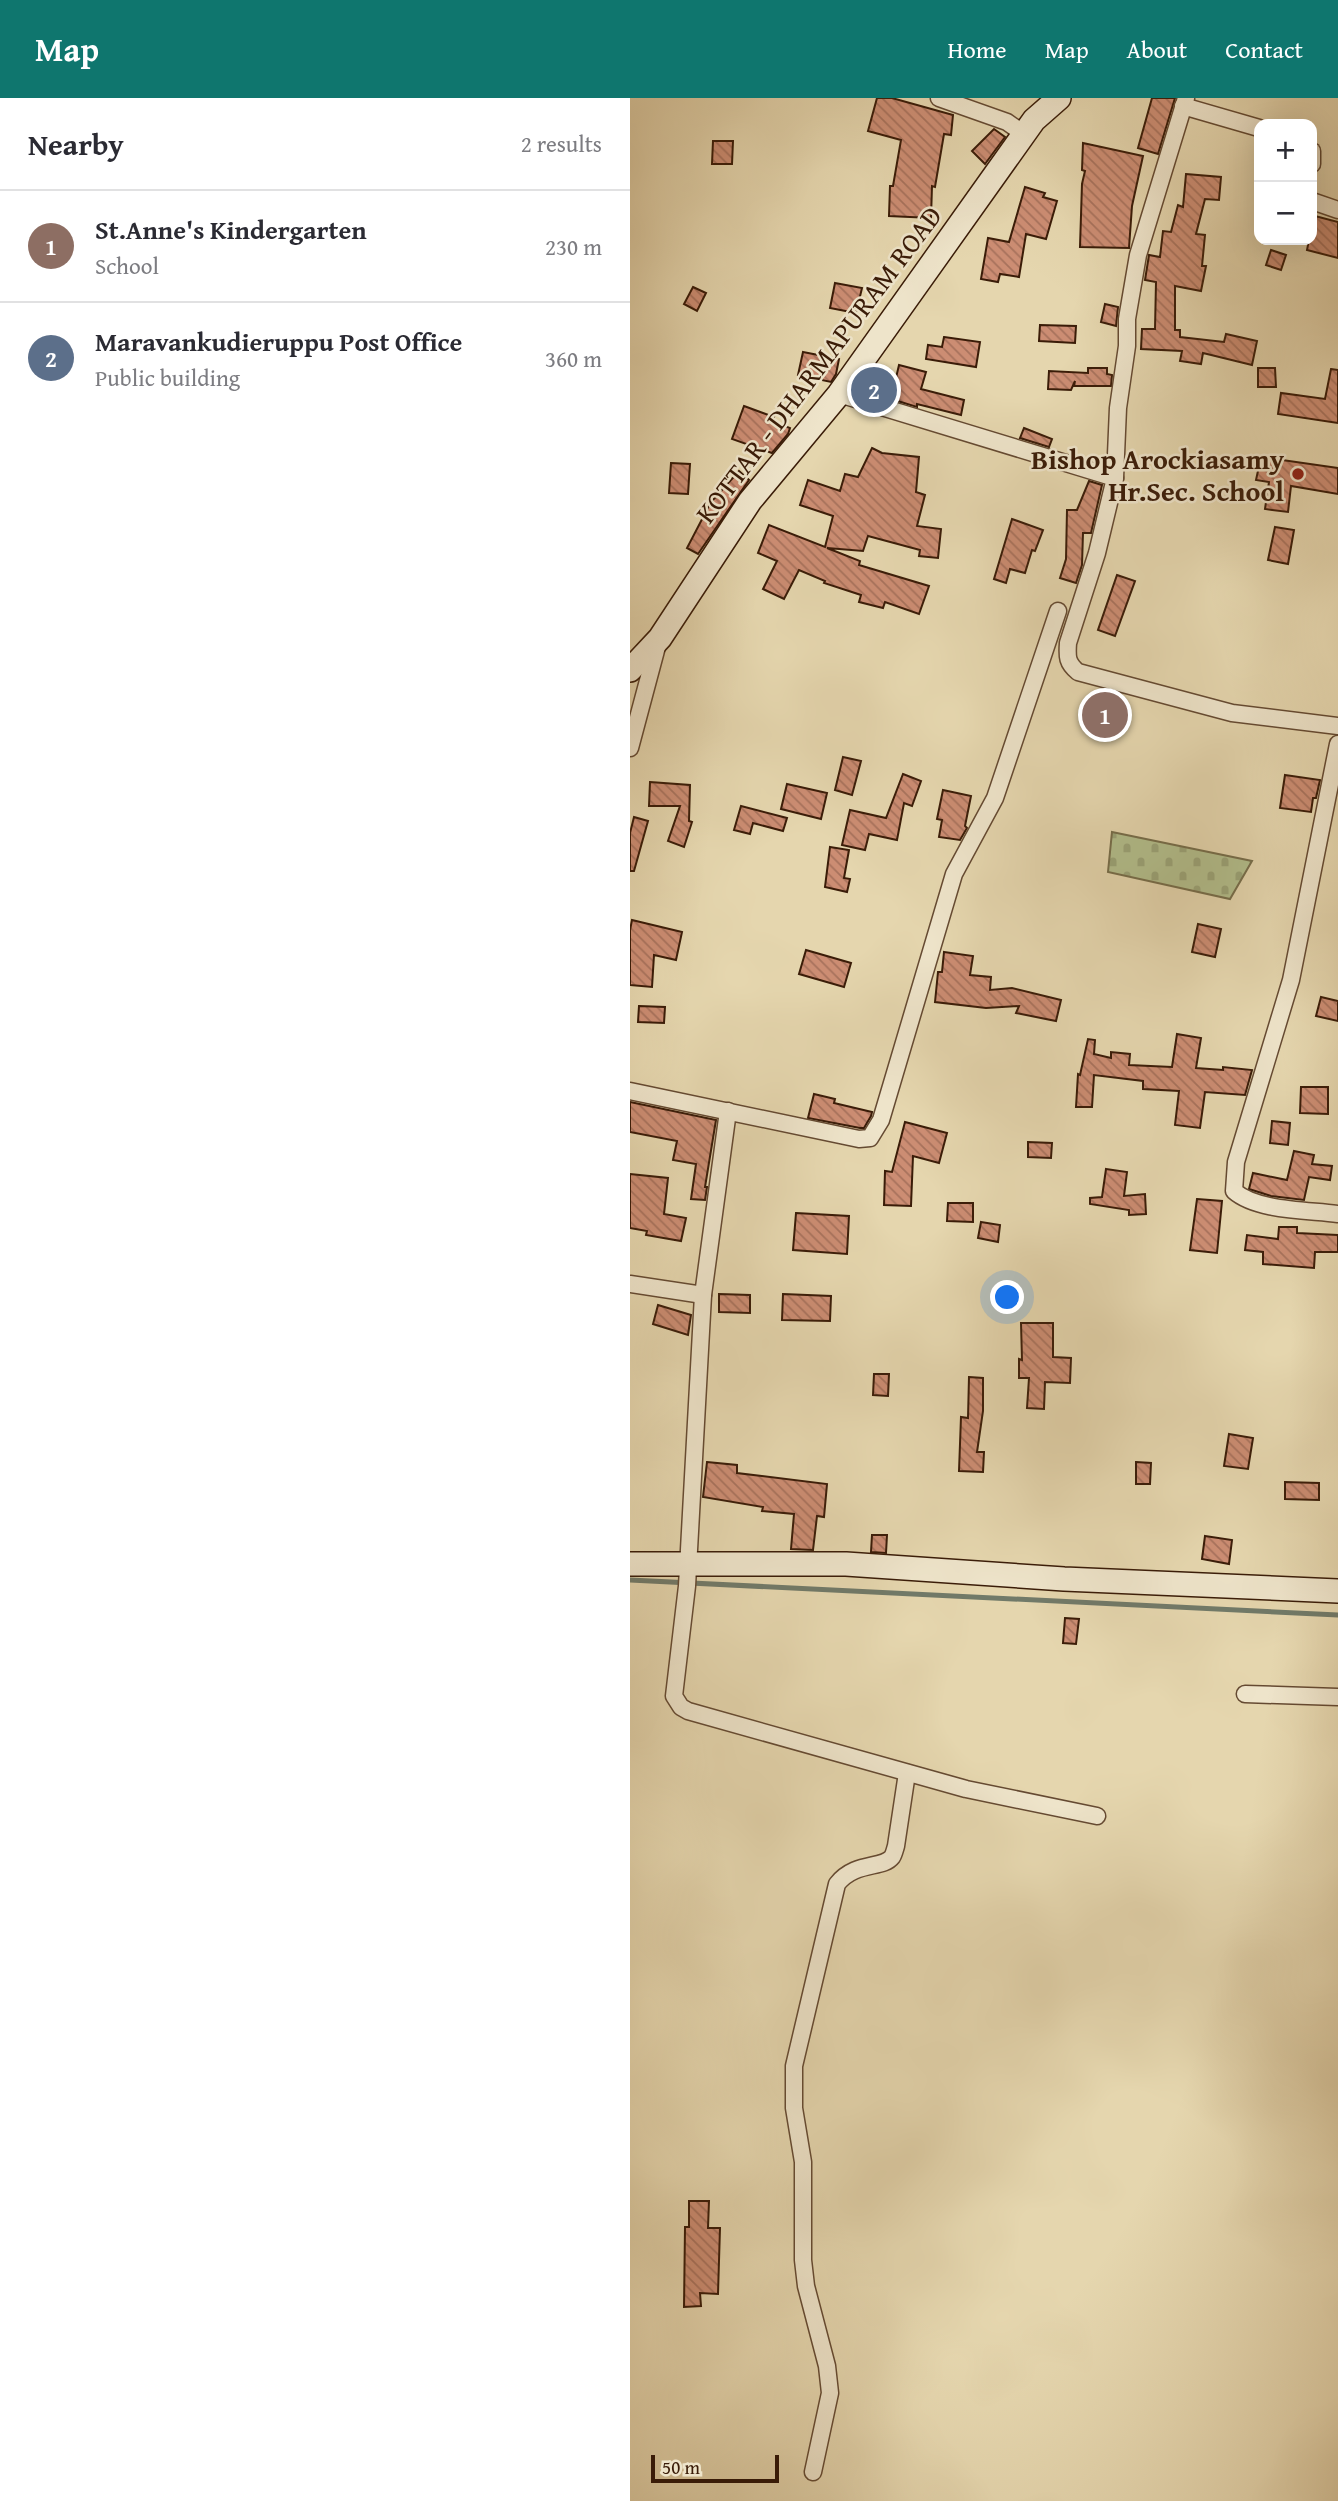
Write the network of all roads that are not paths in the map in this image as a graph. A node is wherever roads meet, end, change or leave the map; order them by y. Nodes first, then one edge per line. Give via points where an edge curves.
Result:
1 (939, 98) edge
2 (1059, 98) edge
3 (1184, 102) edge
4 (1254, 126) edge
5 (1024, 134) junction
6 (1317, 203) edge
7 (1338, 211) edge
8 (839, 394) junction
9 (1115, 478) junction
10 (1058, 611) dead end
11 (660, 638) junction
12 (630, 670) edge
13 (1338, 726) edge
14 (1338, 744) edge
15 (630, 748) edge
16 (630, 1091) edge
17 (728, 1111) junction
18 (1338, 1214) edge
19 (630, 1284) edge
20 (703, 1295) junction
21 (630, 1564) edge
22 (687, 1574) junction
23 (1338, 1591) edge
24 (1245, 1694) dead end
25 (1338, 1696) edge
26 (907, 1773) junction
27 (1097, 1816) dead end
28 (813, 2472) dead end

1 - 5 street via 1007,122
2 - 5 main road, KOTTAR - DHARMAPURAM ROAD
3 - 4 street
3 - 9 street via 1138,256 1127,319
5 - 8 main road, KOTTAR - DHARMAPURAM ROAD
6 - 7 street
8 - 9 street
8 - 11 main road, KOTTAR - DHARMAPURAM ROAD via 750,501
9 - 13 street via 1068,643 1070,665 1078,672 1232,713
10 - 17 street via 995,798 954,874 875,1131 870,1138 859,1139
11 - 12 main road, KOTTAR - DHARMAPURAM ROAD
11 - 15 street
14 - 18 street via 1291,980 1233,1180 1234,1191 1256,1204
16 - 17 street
17 - 20 street
19 - 20 street
20 - 22 street
21 - 22 main road
22 - 23 main road via 846,1564
22 - 26 street via 673,1690 681,1707
24 - 25 street
26 - 27 street
26 - 28 street via 892,1857 856,1868 837,1884 794,2066 794,2108 803,2162 803,2260 830,2393

